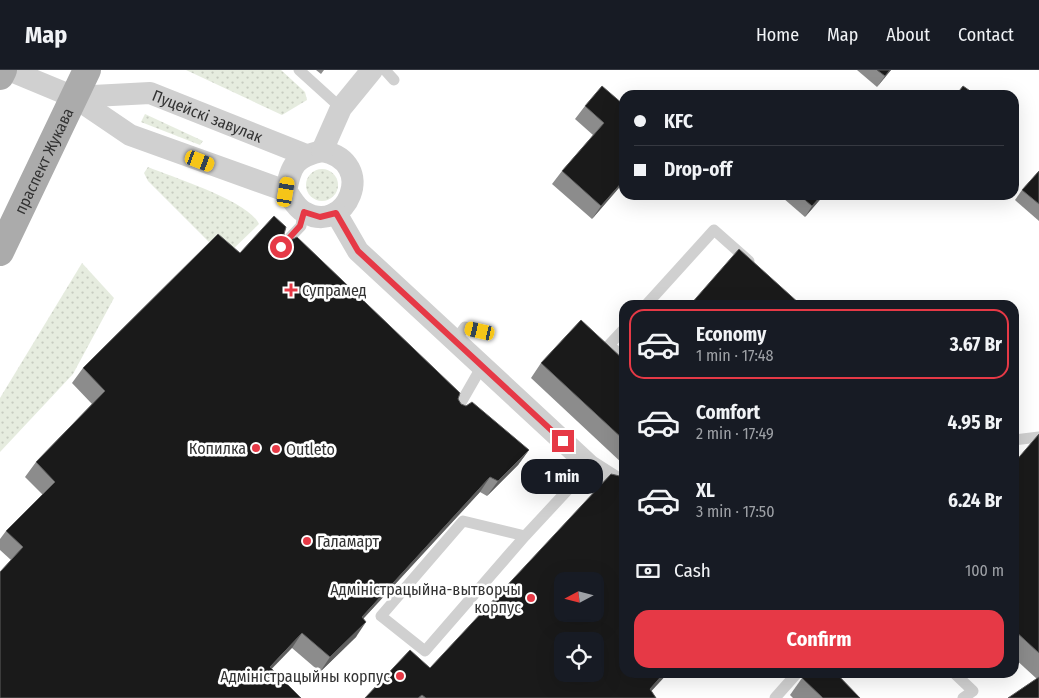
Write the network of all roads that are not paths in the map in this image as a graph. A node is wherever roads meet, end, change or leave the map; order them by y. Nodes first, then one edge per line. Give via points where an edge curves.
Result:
1 (3, 70) edge
2 (9, 70) edge
3 (87, 70) edge
4 (299, 70) edge
5 (372, 70) edge
6 (385, 70) edge
7 (0, 76) edge
8 (394, 80) dead end
9 (74, 97) junction
10 (341, 108) junction
11 (314, 153) junction
12 (286, 192) junction
13 (304, 212) junction
14 (336, 213) junction
15 (281, 247) edge
16 (0, 252) edge
17 (756, 268) edge
18 (651, 300) edge
19 (480, 331) dead end
20 (619, 335) edge
21 (454, 342) junction
22 (619, 353) edge
23 (482, 366) junction
24 (455, 413) edge
25 (1039, 437) edge
26 (1019, 439) edge
27 (590, 466) junction
28 (615, 483) edge
29 (525, 536) junction
30 (793, 678) edge
31 (959, 678) edge
32 (776, 698) edge
33 (964, 698) edge

1 - 7 main road
2 - 9 street
3 - 9 main road, праспект Жукава
4 - 10 lane
5 - 10 street
6 - 8 lane
9 - 11 street, Пуцейскі завулак via 150,93
9 - 12 street via 130,135
9 - 16 main road, праспект Жукава
10 - 11 street
11 - 12 street via 290,170
11 - 14 street via 338,156 352,177 352,193
12 - 13 street
13 - 14 street via 320,217
13 - 15 lane via 300,226
14 - 21 street via 358,251
17 - 18 lane via 714,230
19 - 21 lane via 465,328
20 - 22 lane via 610,345
21 - 23 street
23 - 24 lane
23 - 27 street
25 - 26 lane
27 - 28 street
27 - 29 lane
29 - 29 lane via 425,651 381,616 463,521
30 - 32 lane
31 - 33 lane via 972,691

